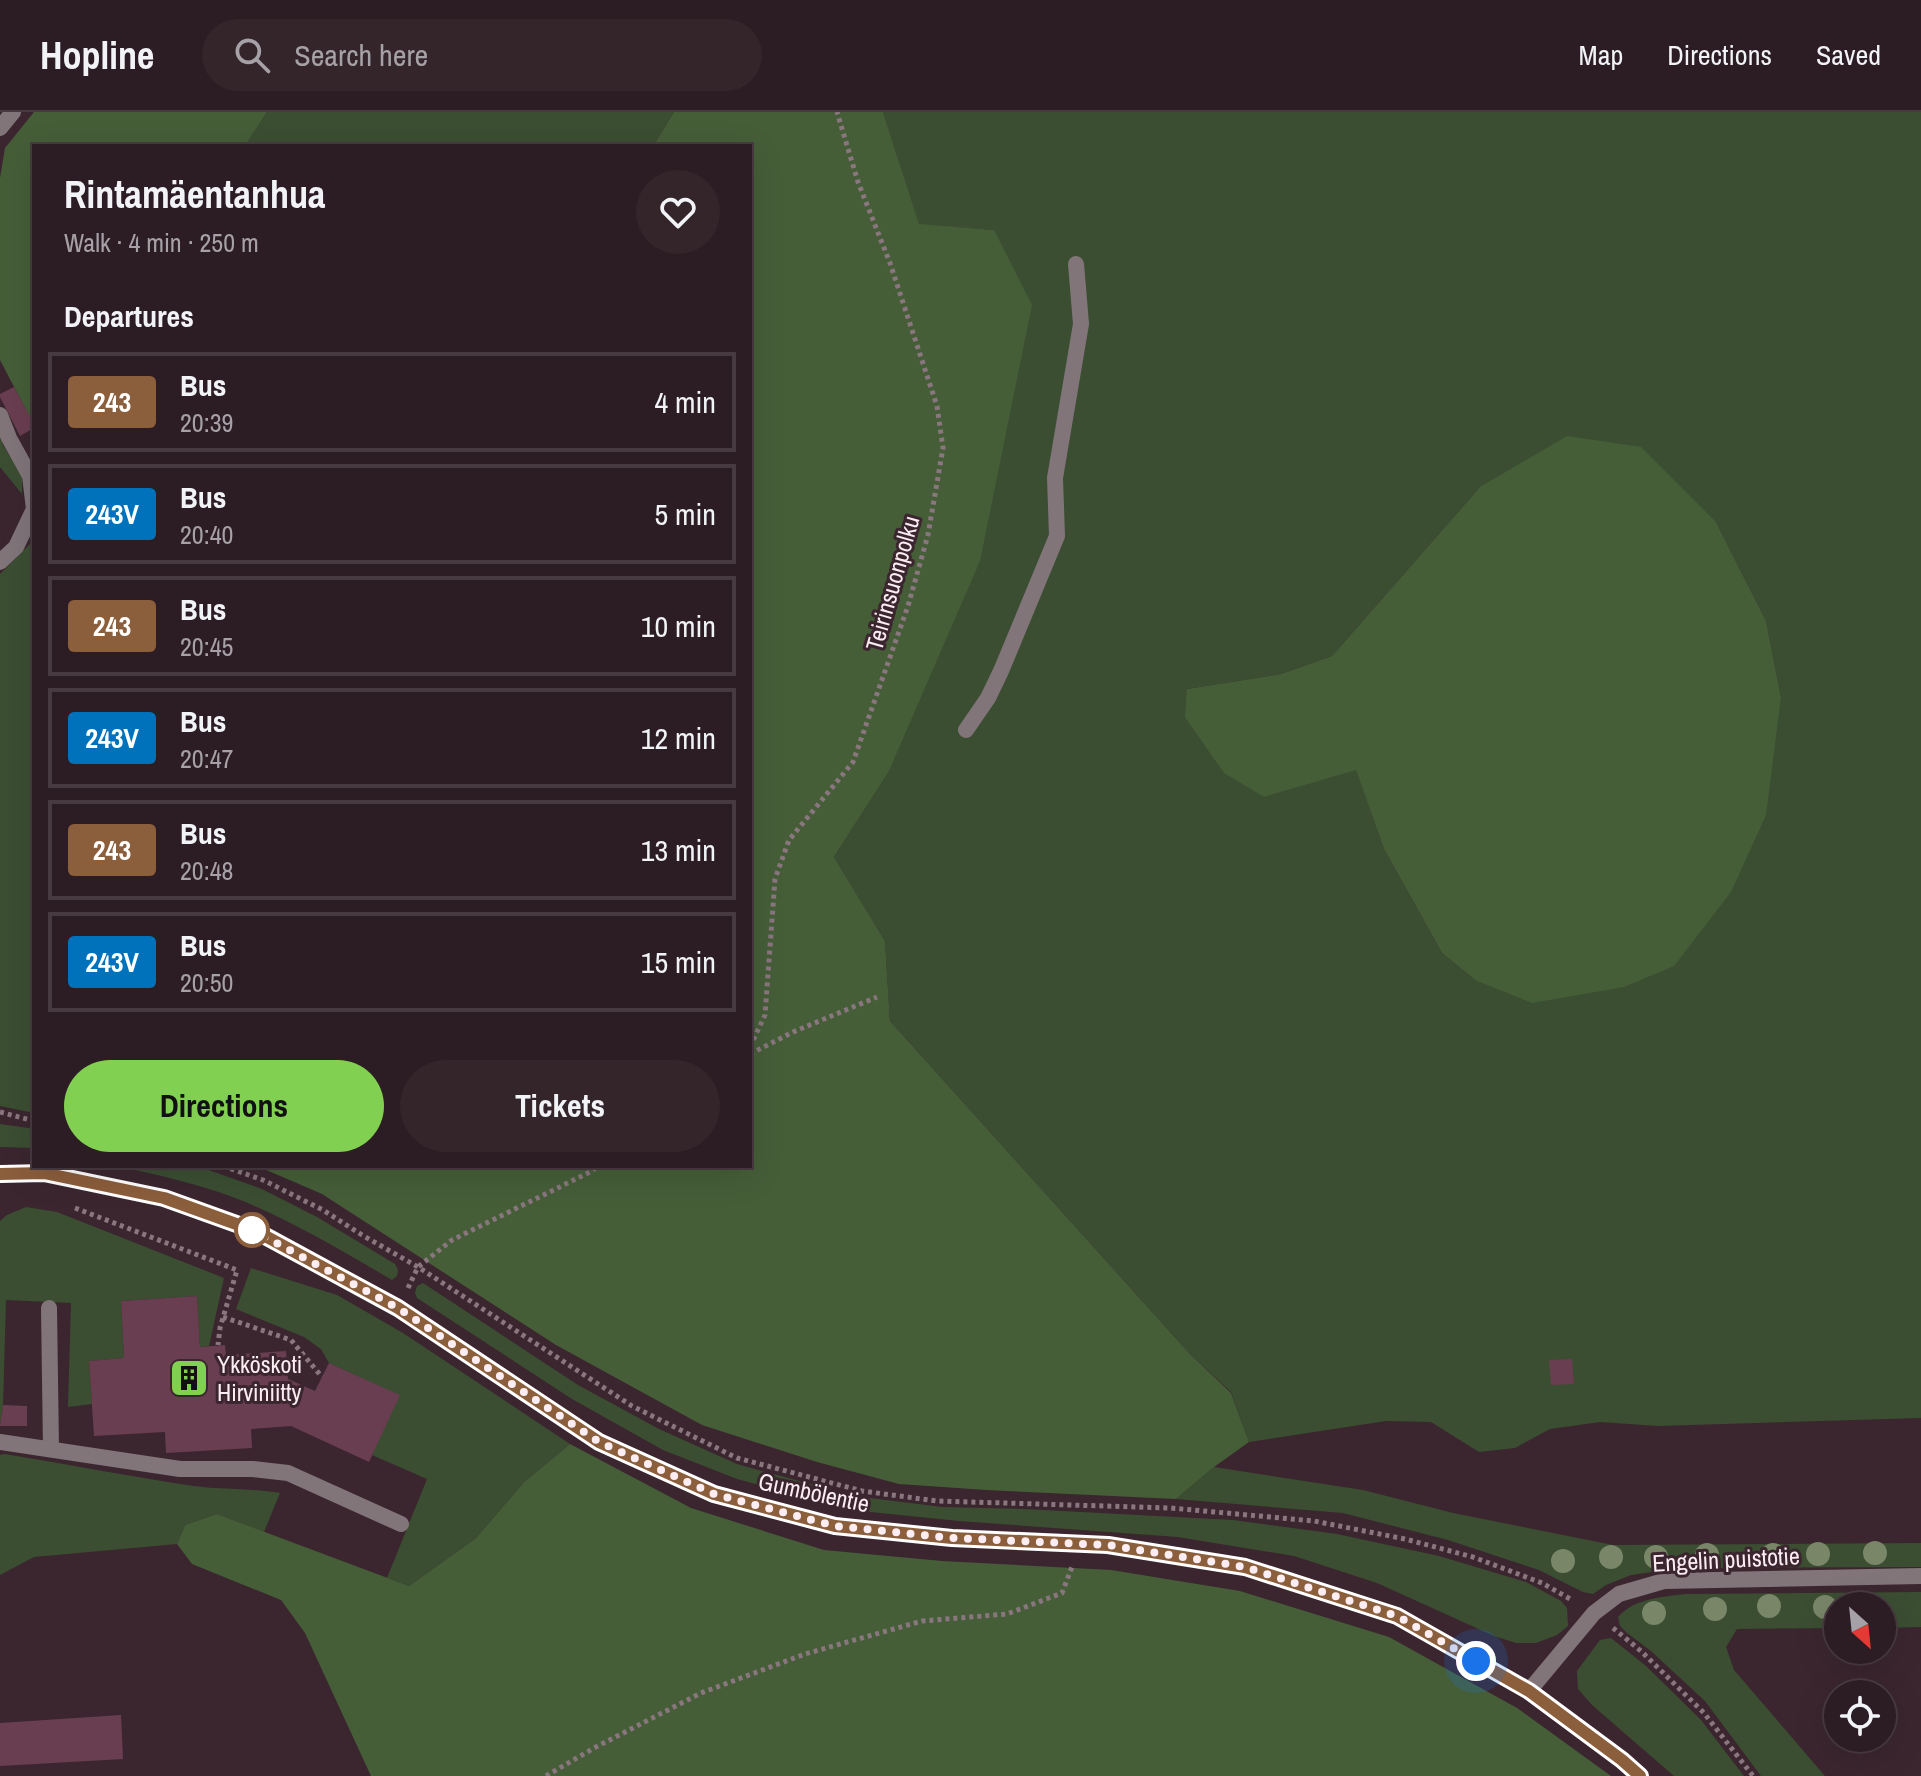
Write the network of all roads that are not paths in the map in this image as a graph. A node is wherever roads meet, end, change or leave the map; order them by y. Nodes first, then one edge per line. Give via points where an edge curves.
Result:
1 (13, 112) edge
2 (0, 128) edge
3 (1076, 264) dead end
4 (0, 415) edge
5 (32, 492) edge
6 (32, 513) edge
7 (0, 562) edge
8 (966, 730) dead end
9 (0, 1174) edge
10 (49, 1308) dead end
11 (0, 1442) edge
12 (51, 1449) junction
13 (401, 1524) dead end
14 (1921, 1576) edge
15 (1529, 1691) junction
16 (1640, 1776) edge

1 - 2 street
3 - 8 street via 1081,324 1055,478 1057,536 1001,671
4 - 5 street via 30,476
6 - 7 street via 16,547
9 - 15 main road, Gumbölentie via 44,1173 164,1198 256,1231 398,1308 599,1442 714,1494 835,1526 1108,1545 1245,1567 1397,1616
10 - 12 street
11 - 12 street
12 - 13 street via 180,1469 288,1473
14 - 15 street, Engelin puistotie via 1664,1581 1619,1594 1594,1613
15 - 16 main road, Gumbölentie

